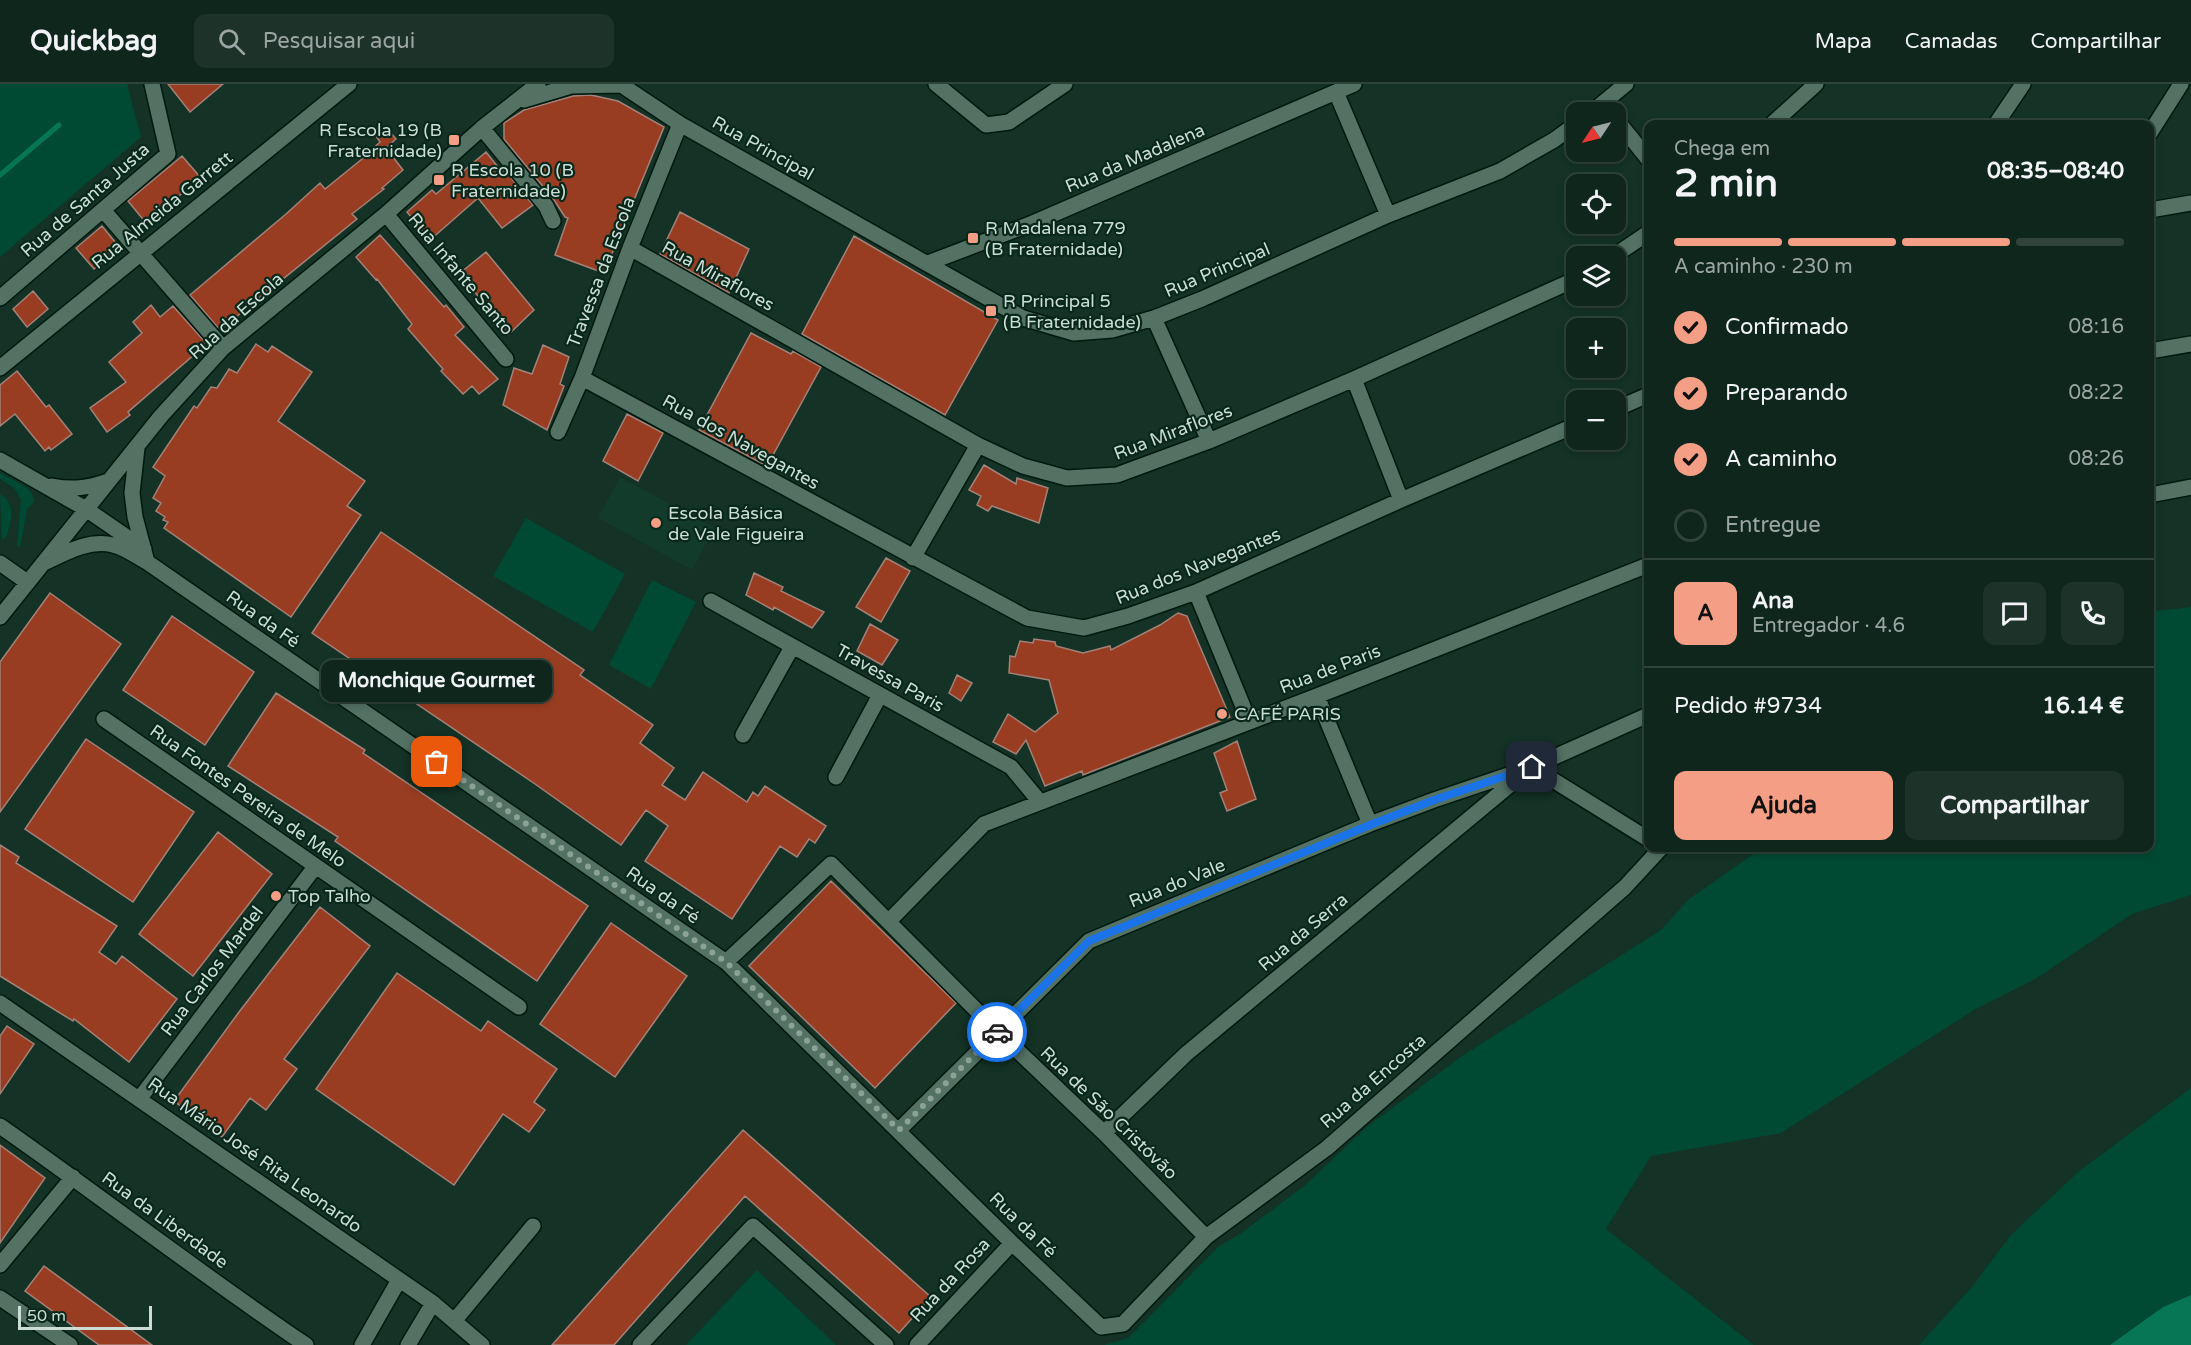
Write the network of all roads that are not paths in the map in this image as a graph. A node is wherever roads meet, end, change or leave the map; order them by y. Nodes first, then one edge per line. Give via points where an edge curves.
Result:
1 (152, 84) edge
2 (349, 84) edge
3 (538, 84) edge
4 (596, 84) edge
5 (621, 84) edge
6 (936, 84) edge
7 (1065, 84) edge
8 (1354, 84) edge
9 (1626, 84) edge
10 (1816, 84) edge
11 (2023, 84) edge
12 (2181, 84) edge
13 (1336, 92) junction
14 (1609, 102) edge
15 (515, 103) junction
16 (1776, 120) edge
17 (1999, 120) edge
18 (680, 124) junction
19 (2154, 127) edge
20 (482, 128) junction
21 (1566, 131) edge
22 (1626, 132) edge
23 (1644, 154) edge
24 (2191, 203) edge
25 (2154, 209) edge
26 (103, 210) junction
27 (386, 214) junction
28 (1388, 215) junction
29 (553, 221) dead end
30 (1644, 236) edge
31 (1626, 248) edge
32 (630, 249) junction
33 (139, 253) junction
34 (928, 263) junction
35 (1566, 284) edge
36 (0, 298) edge
37 (1154, 318) junction
38 (218, 343) junction
39 (2191, 344) edge
40 (2154, 350) edge
41 (506, 359) dead end
42 (0, 368) edge
43 (582, 378) junction
44 (1354, 379) junction
45 (1644, 397) edge
46 (1626, 405) edge
47 (1566, 429) edge
48 (558, 432) dead end
49 (1209, 441) junction
50 (138, 445) junction
51 (978, 445) junction
52 (0, 460) edge
53 (110, 479) junction
54 (42, 484) junction
55 (2191, 487) edge
56 (2154, 494) edge
57 (1401, 500) junction
58 (86, 509) junction
59 (146, 556) junction
60 (913, 558) junction
61 (0, 563) edge
62 (40, 566) junction
63 (1644, 567) edge
64 (27, 582) junction
65 (1196, 592) junction
66 (711, 601) dead end
67 (0, 617) edge
68 (792, 647) junction
69 (880, 695) junction
70 (1317, 696) junction
71 (1644, 717) edge
72 (104, 719) dead end
73 (1249, 721) junction
74 (743, 735) dead end
75 (1532, 767) junction
76 (836, 777) dead end
77 (1040, 802) junction
78 (1370, 825) junction
79 (1644, 837) edge
80 (1657, 852) edge
81 (315, 867) junction
82 (889, 921) junction
83 (726, 962) junction
84 (1, 1005) edge
85 (519, 1007) dead end
86 (997, 1031) junction
87 (140, 1098) junction
88 (0, 1126) edge
89 (899, 1130) junction
90 (1104, 1132) junction
91 (73, 1177) junction
92 (533, 1226) dead end
93 (1206, 1237) junction
94 (1012, 1243) junction
95 (0, 1265) edge
96 (399, 1280) junction
97 (0, 1298) edge
98 (433, 1303) junction
99 (455, 1320) junction
100 (1101, 1327) joint
101 (70, 1345) edge
102 (306, 1345) edge
103 (362, 1345) edge
104 (408, 1345) edge
105 (482, 1345) edge
106 (640, 1345) edge
107 (886, 1345) edge
108 (917, 1345) edge

1 - 26 street, Rua de Santa Justa via 168,154
2 - 33 street, Rua Almeida Garrett
3 - 15 street, Rua da Escola
4 - 5 street
4 - 15 street via 571,86
5 - 18 street, Rua Principal
6 - 7 street via 986,124 1009,122
8 - 13 street, Rua da Madalena
9 - 14 street
10 - 16 street
11 - 17 street
12 - 19 street
13 - 28 street
13 - 34 street, Rua da Madalena via 1033,223
15 - 20 street, Rua da Escola
18 - 32 street, Travessa da Escola
18 - 34 street, Rua Principal
20 - 27 street, Rua da Escola
20 - 29 street via 546,206
21 - 28 street, Rua Principal via 1500,171
22 - 23 street
24 - 25 street
26 - 33 street
26 - 36 street, Rua de Santa Justa
27 - 38 street, Rua da Escola
27 - 41 street, Rua Infante Santo
28 - 37 street, Rua Principal
30 - 31 street
32 - 43 street, Travessa da Escola
32 - 51 street, Rua Miraflores
33 - 38 street
33 - 42 street, Rua Almeida Garrett
34 - 37 street, Rua Principal via 1023,318 1074,333 1112,330
35 - 44 street, Rua Miraflores
37 - 49 street
38 - 50 street, Rua da Escola
39 - 40 street
43 - 48 street, Travessa da Escola
43 - 60 street, Rua dos Navegantes
44 - 49 street, Rua Miraflores
44 - 57 street
45 - 46 street
47 - 57 street, Rua dos Navegantes
49 - 51 street, Rua Miraflores via 1117,475 1067,478 1023,466
50 - 53 street, Rua da Escola
50 - 59 street via 132,494
51 - 60 street
52 - 54 street, Rua da Fé
53 - 54 street, Rua da Fé via 88,488
53 - 58 street, Rua da Escola
54 - 58 street, Rua da Fé
55 - 56 street
57 - 65 street, Rua dos Navegantes
58 - 59 street, Rua da Fé
58 - 62 street, Rua da Escola
59 - 62 street, Rua da Fé via 114,544 93,544
59 - 83 street, Rua da Fé
60 - 65 street, Rua dos Navegantes via 1027,618 1084,628
61 - 64 street
62 - 64 street, Rua da Escola
63 - 70 street, Rua de Paris
64 - 67 street, Rua da Escola
65 - 73 street
66 - 68 street, Travessa Paris
68 - 69 street, Travessa Paris
68 - 74 street
69 - 76 street
69 - 77 street, Travessa Paris via 1011,767
70 - 73 street, Rua de Paris
70 - 78 street
71 - 75 street
72 - 81 street, Rua Fontes Pereira de Melo
73 - 77 street, Rua de Paris
75 - 78 street, Rua do Vale
75 - 79 street
75 - 90 street, Rua da Serra via 1186,1054
77 - 82 street, Rua de Paris via 984,824
78 - 86 street, Rua do Vale via 1089,941
80 - 93 street, Rua da Encosta via 1625,888 1327,1148
81 - 85 street, Rua Fontes Pereira de Melo
81 - 87 street, Rua Carlos Mardel
82 - 83 street, Rua de São Cristóvão via 831,864
82 - 86 street, Rua de São Cristóvão
83 - 89 street, Rua da Fé
84 - 87 street, Rua Mário José Rita Leonardo
86 - 89 street, Rua do Vale
86 - 90 street, Rua de São Cristóvão
87 - 96 street, Rua Mário José Rita Leonardo
88 - 91 street, Rua da Liberdade
89 - 94 street, Rua da Fé
90 - 93 street, Rua de São Cristóvão
91 - 95 street
91 - 102 street, Rua da Liberdade
92 - 99 street
93 - 100 street, Rua da Encosta via 1123,1324
94 - 100 street, Rua da Fé
94 - 108 street, Rua da Rosa
96 - 98 street, Rua Mário José Rita Leonardo
96 - 103 street
97 - 101 street
98 - 99 street, Rua Mário José Rita Leonardo
98 - 104 street
99 - 105 street, Rua Mário José Rita Leonardo
106 - 107 street via 753,1226

